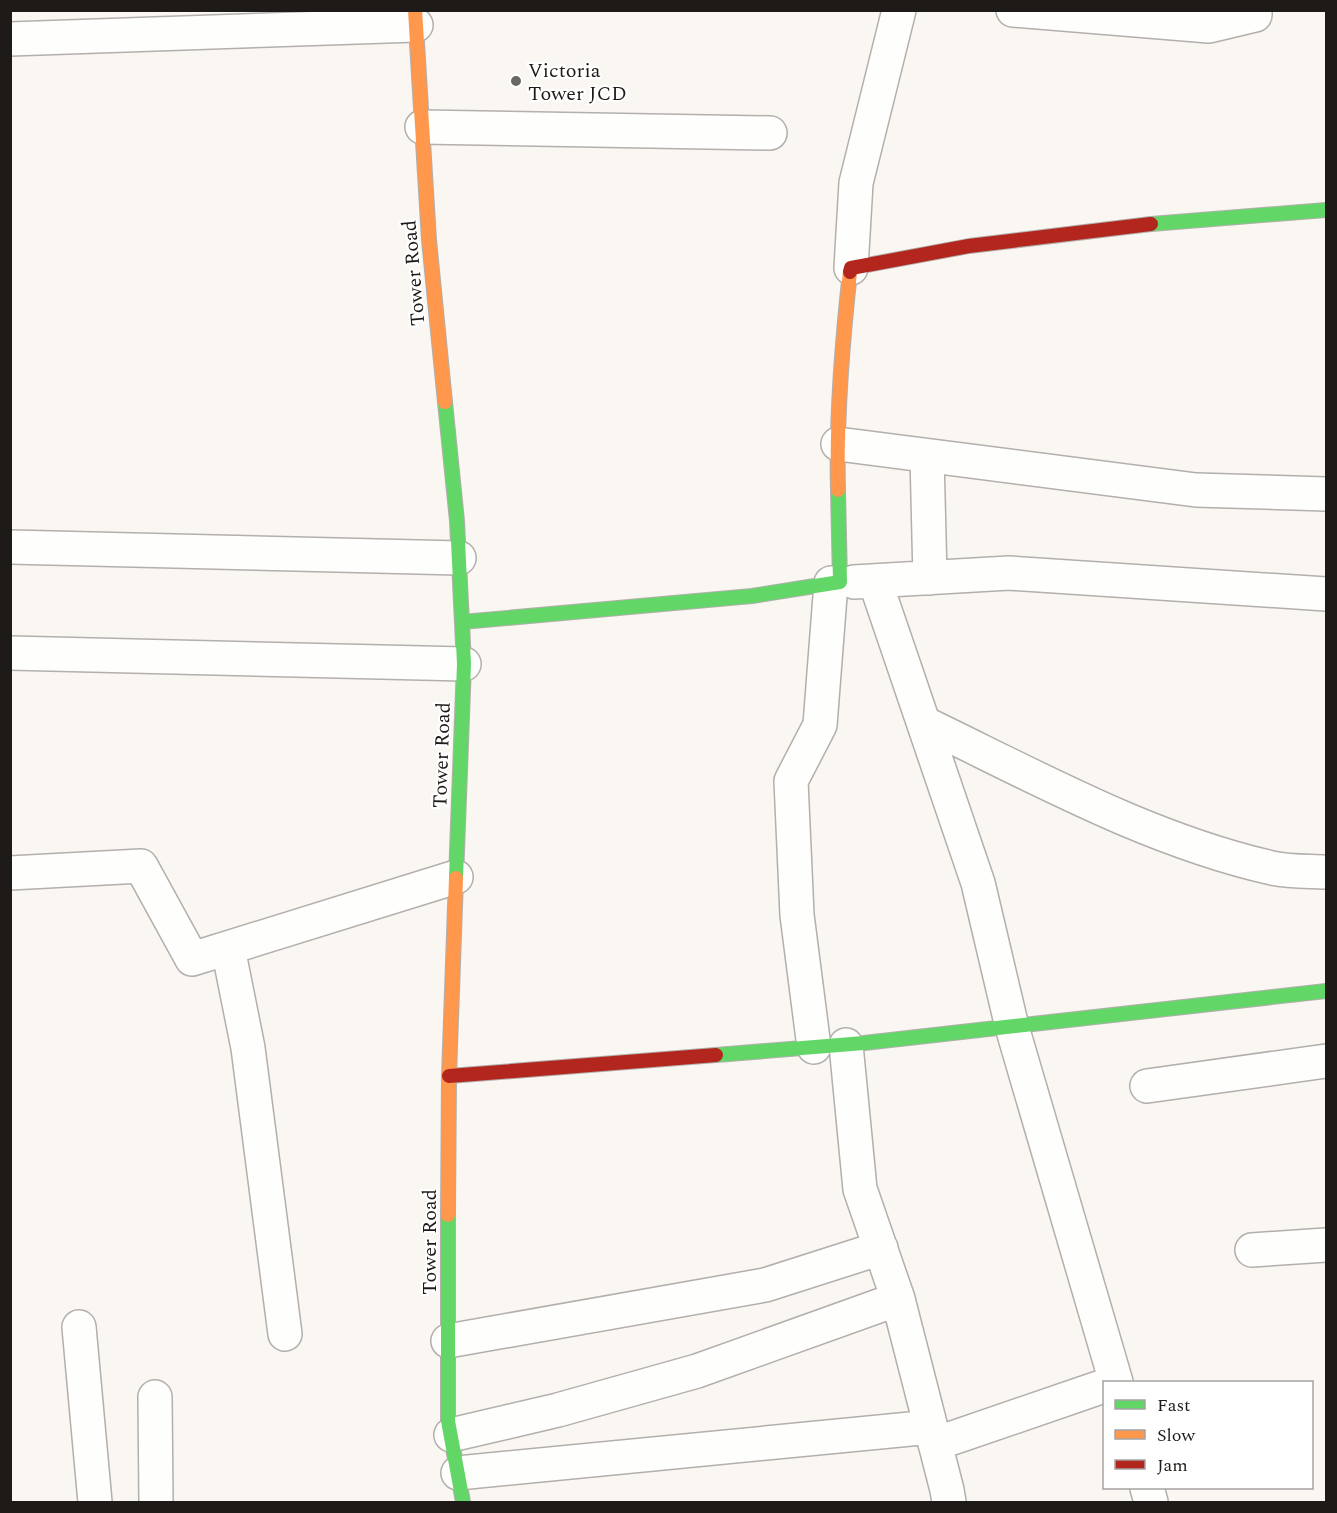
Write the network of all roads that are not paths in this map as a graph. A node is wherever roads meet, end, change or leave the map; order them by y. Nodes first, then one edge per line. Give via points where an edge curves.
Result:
1 (899, 10) edge
2 (1013, 10) edge
3 (1255, 10) edge
4 (415, 18) edge
5 (10, 39) edge
6 (422, 127) junction
7 (770, 133) dead end
8 (1326, 210) edge
9 (851, 268) junction
10 (838, 444) junction
11 (927, 456) junction
12 (1326, 494) edge
13 (10, 547) edge
14 (459, 558) junction
15 (930, 578) junction
16 (875, 581) junction
17 (835, 583) junction
18 (1326, 594) edge
19 (462, 622) junction
20 (10, 653) edge
21 (464, 664) junction
22 (924, 723) junction
23 (1326, 872) edge
24 (10, 873) edge
25 (456, 877) junction
26 (228, 948) junction
27 (1326, 991) edge
28 (1012, 1027) junction
29 (830, 1046) junction
30 (1326, 1061) edge
31 (449, 1076) junction
32 (1148, 1086) dead end
33 (1326, 1245) edge
34 (881, 1248) junction
35 (1252, 1250) dead end
36 (898, 1299) junction
37 (79, 1327) dead end
38 (285, 1334) dead end
39 (448, 1341) junction
40 (1116, 1381) edge
41 (1103, 1386) edge
42 (155, 1397) dead end
43 (451, 1435) junction
44 (933, 1436) junction
45 (460, 1488) edge
46 (95, 1503) edge
47 (156, 1503) edge
48 (949, 1503) edge

1 - 9 street via 856,183
2 - 3 street via 1209,26 1256,15
4 - 5 street
4 - 6 street, Tower Road
6 - 7 street
6 - 14 street, Tower Road
8 - 9 street via 1172,222 1001,242
9 - 10 street
10 - 11 street
10 - 17 street
11 - 12 street via 1196,490
11 - 15 street
13 - 14 street
14 - 19 street, Tower Road
15 - 16 street
15 - 18 street via 1010,573
16 - 17 street
16 - 22 street
17 - 19 street via 752,596
17 - 29 street via 820,724 791,781 797,915
19 - 21 street, Tower Road
20 - 21 street
21 - 25 street, Tower Road
22 - 23 street via 1105,810 1198,846 1274,868
22 - 28 street via 978,883
24 - 26 street via 141,866 192,959
25 - 26 street
25 - 31 street, Tower Road
26 - 38 street via 248,1048
27 - 28 street
28 - 29 street
28 - 40 street
29 - 31 street
29 - 34 street via 860,1189
30 - 32 street
31 - 39 street, Tower Road
33 - 35 street
34 - 36 street
34 - 39 street via 765,1285
36 - 43 street via 697,1371
36 - 44 street
37 - 46 street
39 - 43 street, Tower Road
41 - 44 street
42 - 47 street
43 - 45 street, Tower Road
44 - 45 street
44 - 48 street

